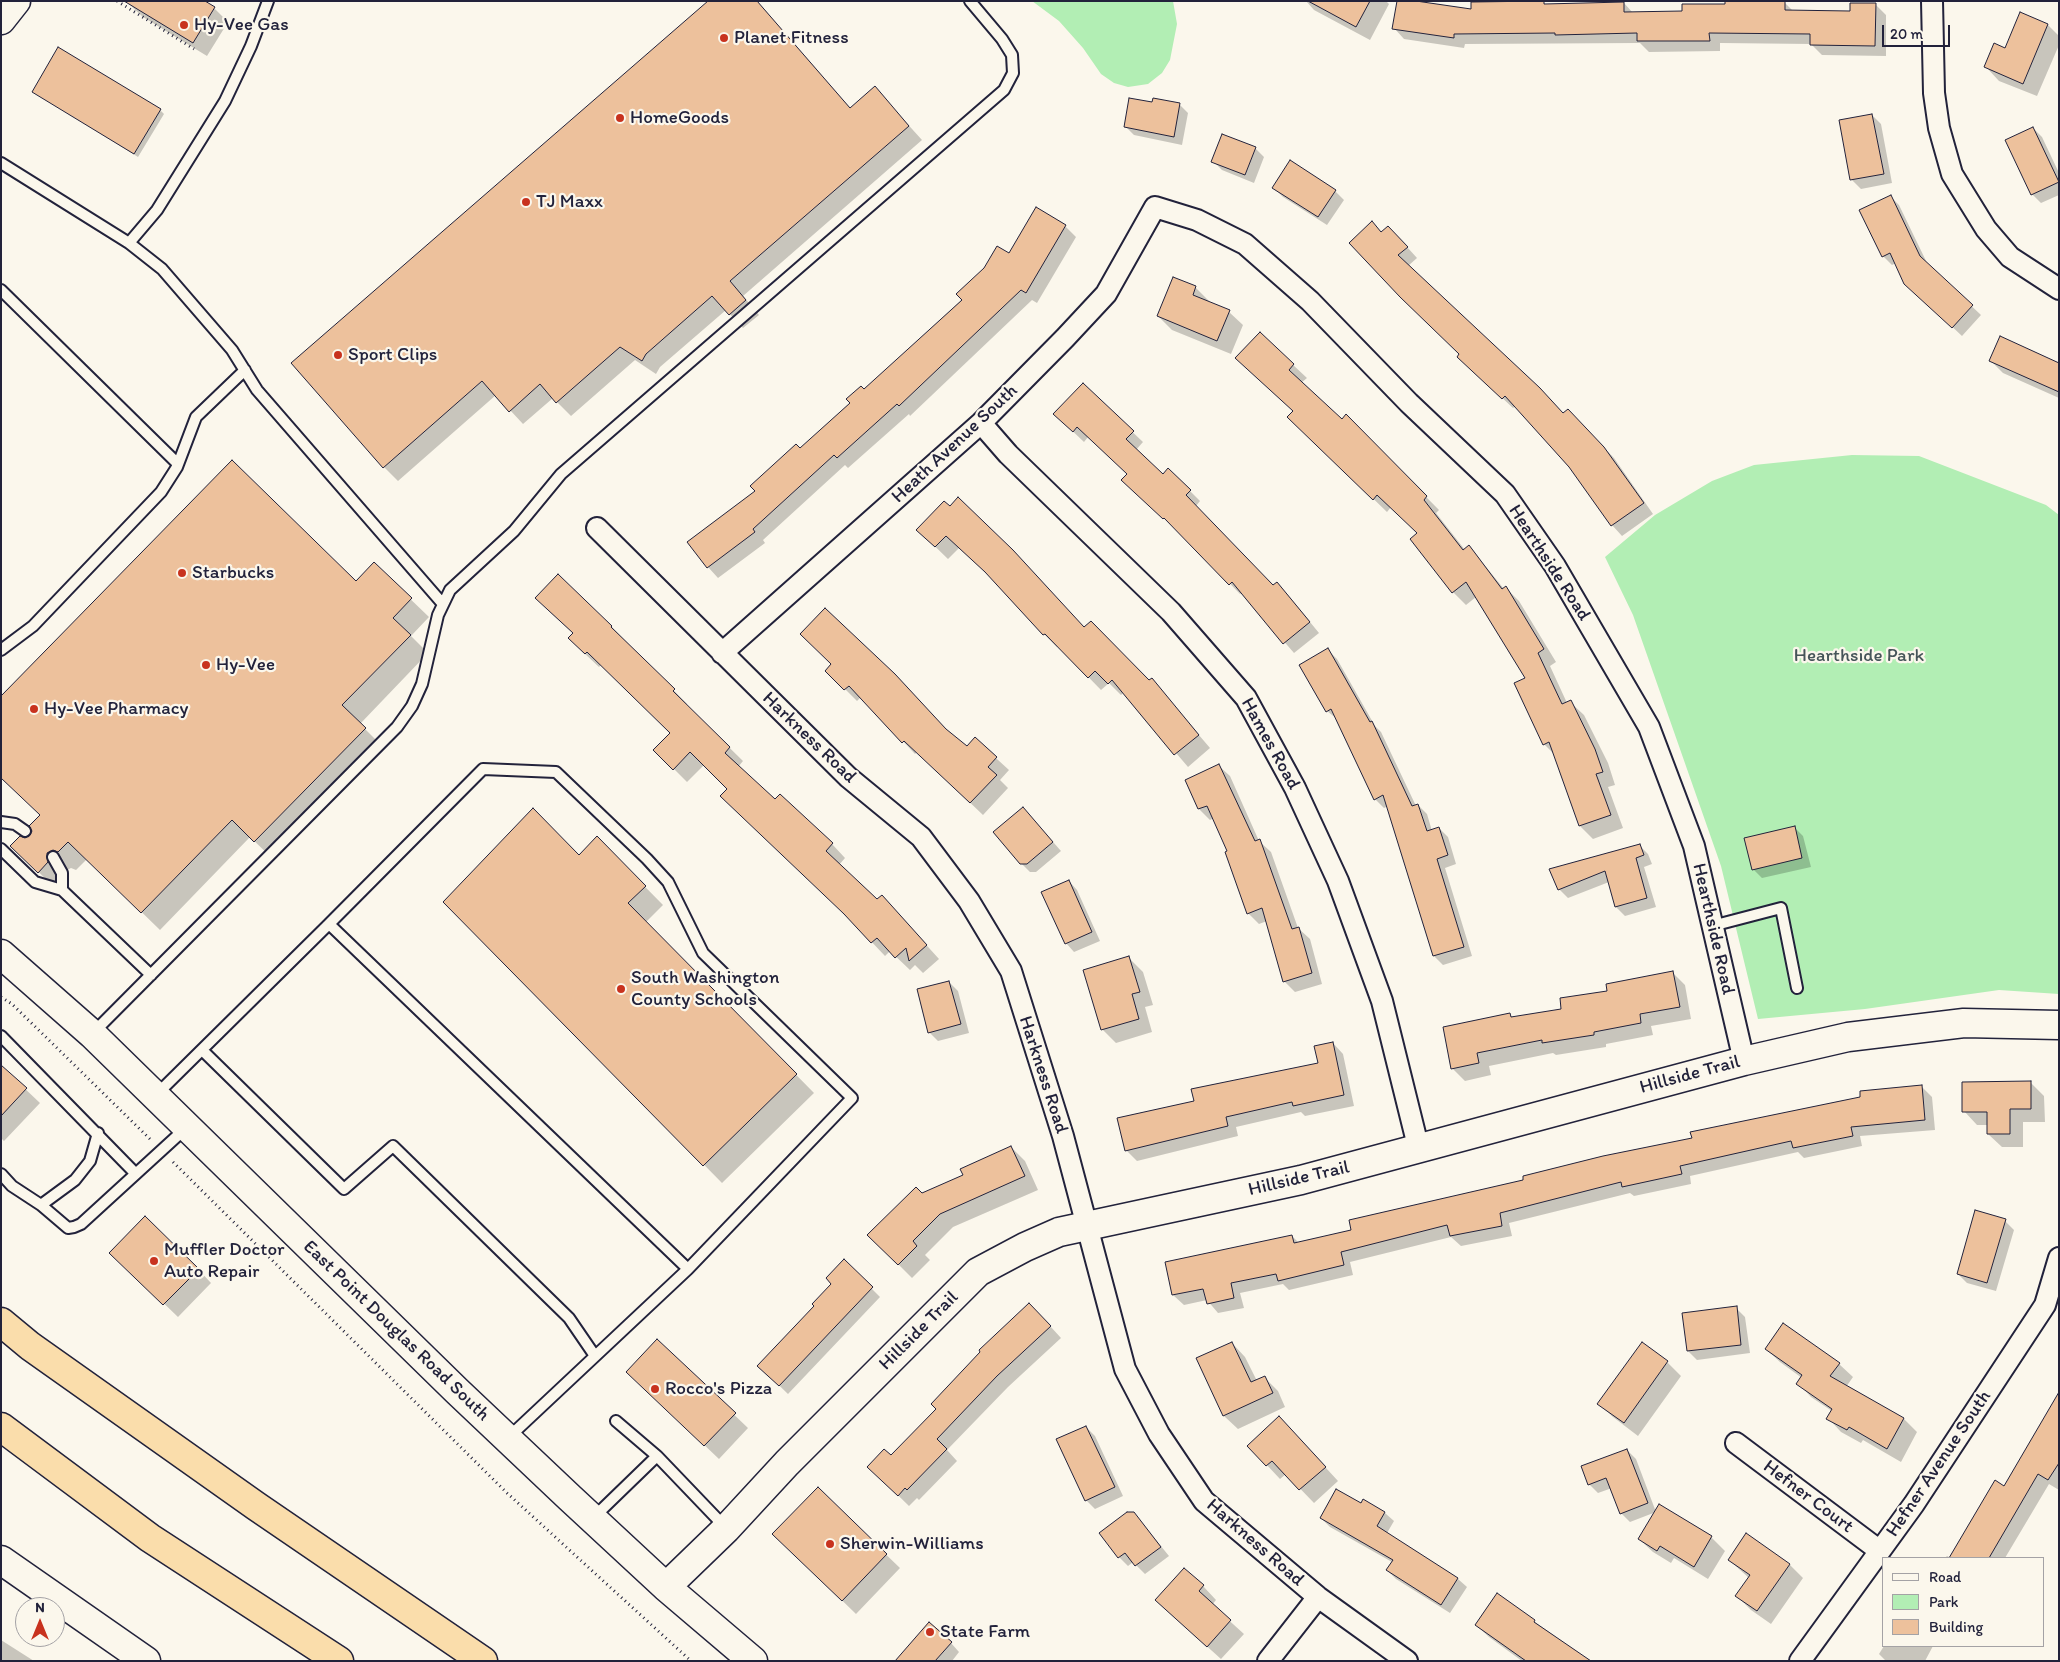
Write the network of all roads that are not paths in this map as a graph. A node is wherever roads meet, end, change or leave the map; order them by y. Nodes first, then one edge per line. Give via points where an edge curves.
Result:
1 (16, 1) edge
2 (268, 1) edge
3 (970, 1) edge
4 (1932, 1) edge
5 (1, 20) edge
6 (1, 163) edge
7 (1155, 207) joint
8 (129, 243) junction
9 (2059, 289) edge
10 (1, 290) edge
11 (245, 370) junction
12 (981, 423) junction
13 (178, 464) junction
14 (597, 528) dead end
15 (442, 603) junction
16 (1, 650) edge
17 (722, 653) junction
18 (1, 822) edge
19 (25, 831) dead end
20 (1, 849) edge
21 (53, 857) dead end
22 (62, 890) junction
23 (329, 924) junction
24 (1712, 926) junction
25 (1, 954) edge
26 (151, 975) junction
27 (1797, 988) dead end
28 (2059, 1025) edge
29 (92, 1034) junction
30 (1, 1036) edge
31 (202, 1050) junction
32 (1744, 1061) junction
33 (155, 1096) junction
34 (187, 1127) junction
35 (98, 1133) junction
36 (1419, 1150) junction
37 (1, 1174) edge
38 (135, 1174) junction
39 (41, 1205) junction
40 (1085, 1225) junction
41 (2059, 1258) edge
42 (688, 1268) junction
43 (1, 1322) edge
44 (595, 1356) junction
45 (616, 1421) dead end
46 (1, 1427) edge
47 (507, 1439) junction
48 (1736, 1443) dead end
49 (657, 1456) junction
50 (592, 1519) junction
51 (726, 1529) junction
52 (1880, 1551) junction
53 (2, 1563) edge
54 (666, 1587) junction
55 (1318, 1597) junction
56 (146, 1661) edge
57 (339, 1661) edge
58 (483, 1661) edge
59 (753, 1661) edge
60 (1268, 1661) edge
61 (1407, 1661) edge
62 (1800, 1661) edge

1 - 5 street
2 - 8 lane via 252,46 225,101 157,210
3 - 15 lane via 1012,55 1013,73 1004,90 566,470 514,531 456,584
4 - 9 street via 1934,93 1939,128 1952,174 1986,229 2010,257
6 - 8 lane
7 - 12 street, Heath Avenue South via 1106,294
7 - 24 street, Hearthside Road via 1198,220 1245,244 1310,301 1409,403 1505,494 1555,566 1649,727 1694,846
8 - 11 lane via 162,269 232,350
10 - 13 lane
11 - 13 lane via 196,417
11 - 15 lane via 257,390
12 - 17 street, Heath Avenue South
12 - 36 street, Hames Road via 1008,454 1171,612 1246,698 1295,788 1338,881 1382,1001
13 - 16 lane via 164,489 33,626
14 - 17 street, Harkness Road
15 - 26 lane via 422,684 403,720
17 - 40 street, Harkness Road via 848,777 921,837 969,901 1011,971 1063,1136
18 - 19 lane via 15,824
20 - 22 lane via 34,882
21 - 22 lane via 62,873
22 - 26 lane
23 - 31 lane
23 - 42 lane
23 - 42 lane via 483,769 556,772 647,859 668,882 703,953 852,1098
24 - 27 lane via 1781,908
24 - 32 street, Hearthside Road
25 - 29 street, East Point Douglas Road South
26 - 29 lane
28 - 32 street, Hillside Trail via 1964,1023 1848,1037
29 - 33 street, East Point Douglas Road South
30 - 35 lane
31 - 33 lane
31 - 44 lane via 344,1188 393,1146 569,1318
32 - 36 street, Hillside Trail
33 - 34 street, East Point Douglas Road South
34 - 38 lane
34 - 47 street, East Point Douglas Road South
35 - 38 lane
35 - 39 lane via 90,1161 75,1180
36 - 40 street, Hillside Trail via 1301,1180
37 - 39 lane via 12,1186
38 - 39 lane via 74,1227 68,1228
40 - 51 street, Hillside Trail via 1025,1247 978,1272 787,1463
40 - 55 street, Harkness Road via 1125,1368 1158,1434 1204,1501
41 - 52 street, Hefner Avenue South via 2045,1305
42 - 44 lane
43 - 58 highway via 256,1506
44 - 47 lane
45 - 49 lane
46 - 57 highway via 150,1538
47 - 50 street, East Point Douglas Road South
48 - 52 street, Hefner Court
49 - 50 lane
49 - 51 lane
50 - 54 street, East Point Douglas Road South
51 - 54 street, Hillside Trail
52 - 62 street, Hefner Avenue South
53 - 56 street
54 - 59 street, East Point Douglas Road South
55 - 60 street
55 - 61 street, Harkness Road

